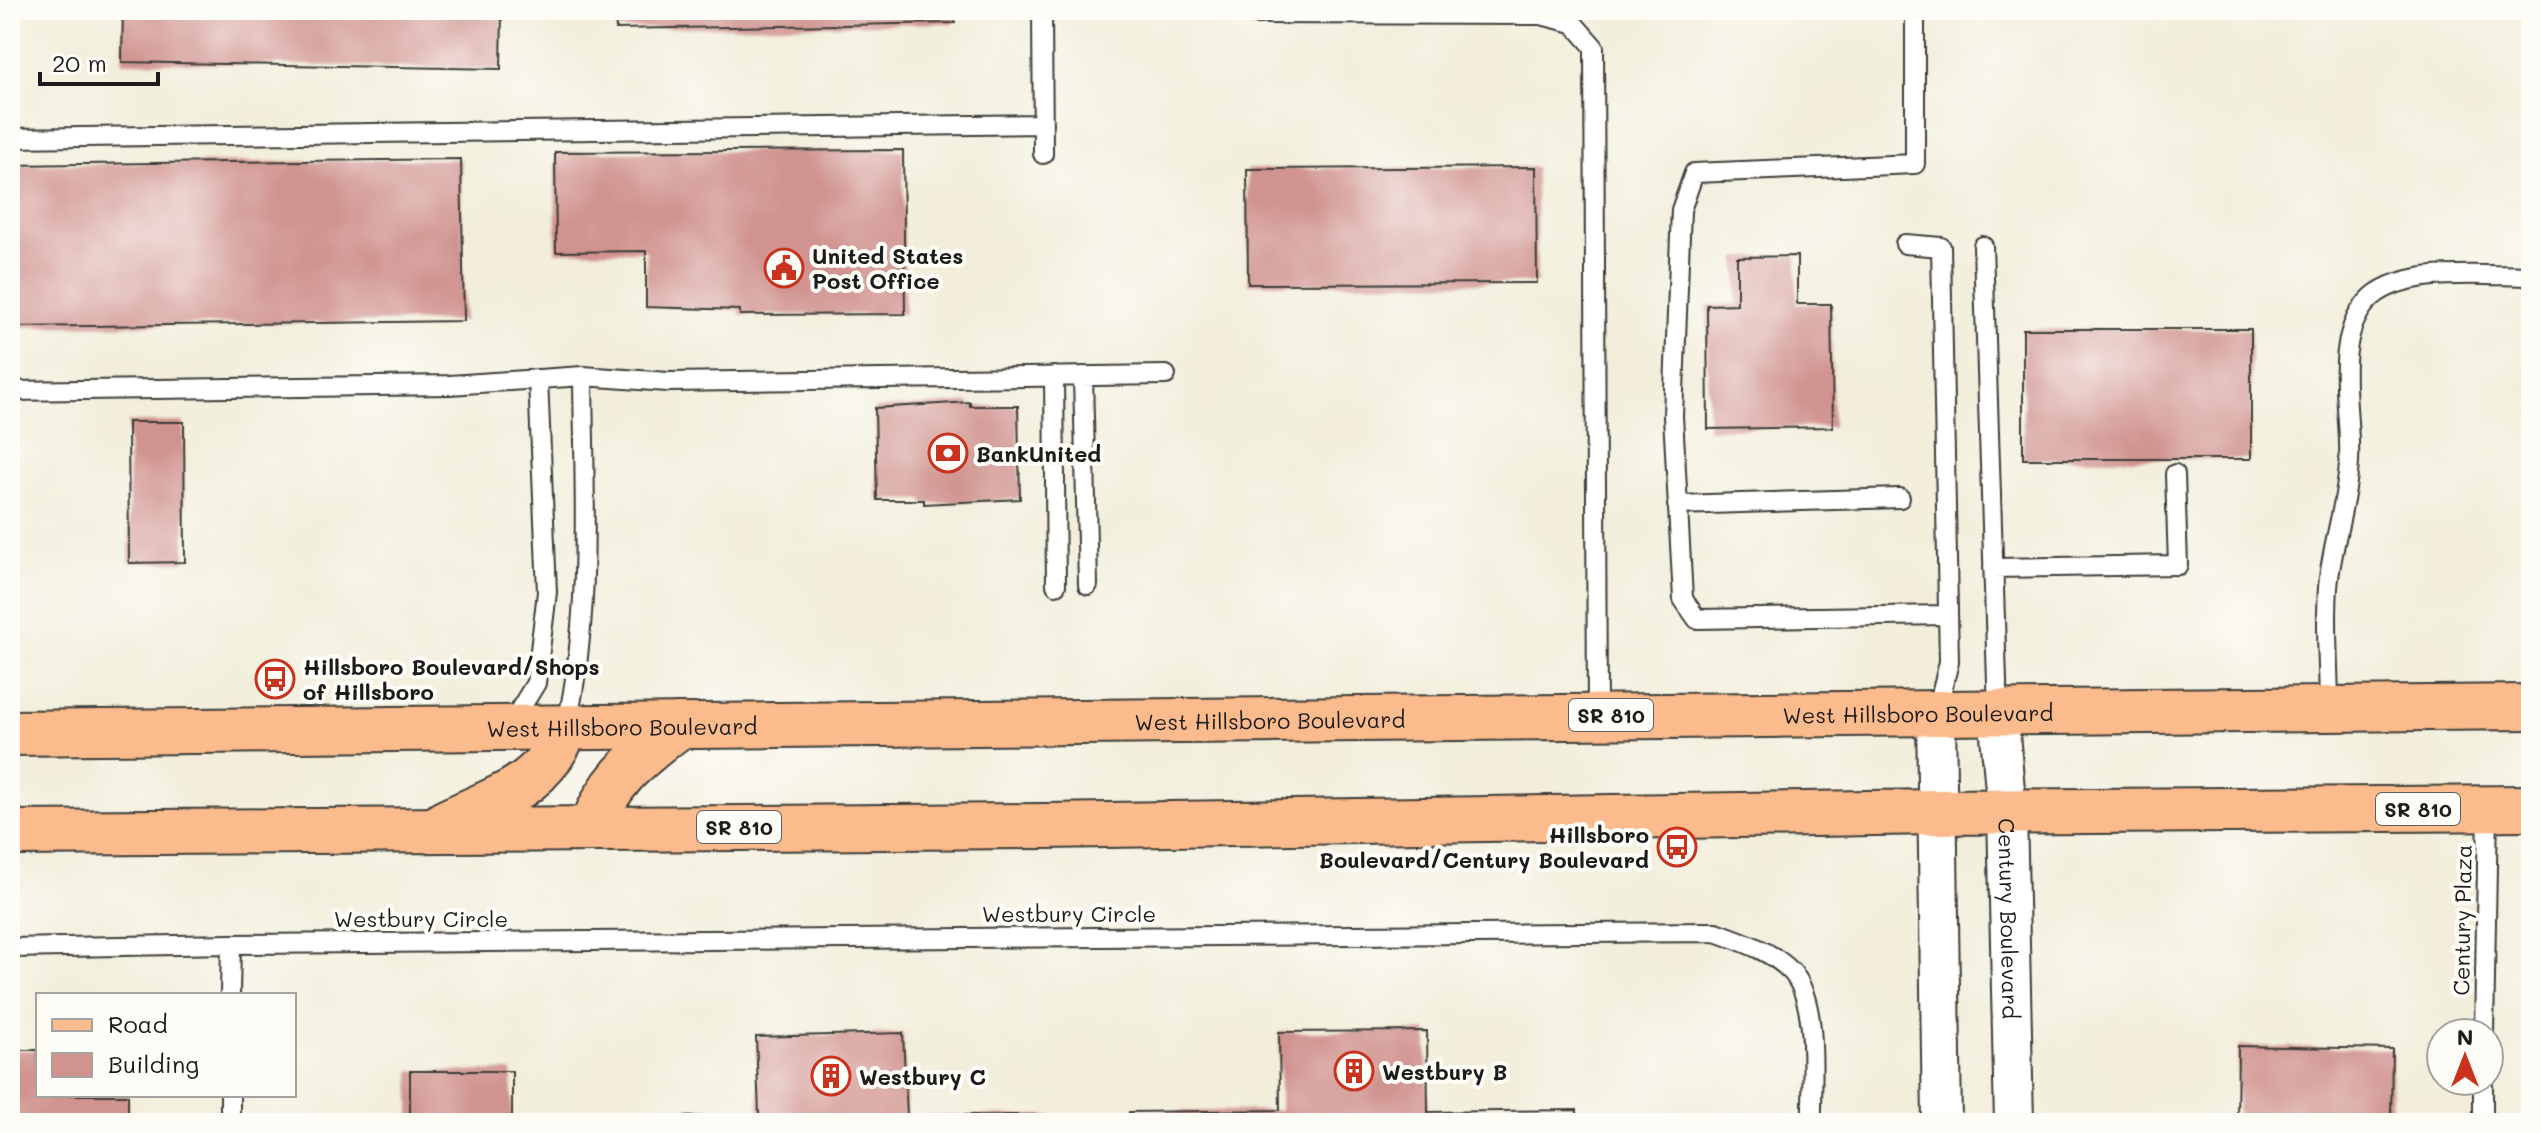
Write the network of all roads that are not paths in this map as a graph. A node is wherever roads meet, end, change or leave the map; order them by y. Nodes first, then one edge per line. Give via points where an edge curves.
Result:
1 (1042, 10) edge
2 (1255, 10) edge
3 (1915, 10) edge
4 (1043, 124) junction
5 (10, 138) edge
6 (1043, 154) dead end
7 (1905, 244) dead end
8 (1983, 246) dead end
9 (2531, 276) edge
10 (1166, 375) dead end
11 (583, 376) junction
12 (1054, 376) junction
13 (1083, 376) junction
14 (538, 379) junction
15 (10, 391) edge
16 (2175, 474) dead end
17 (1900, 498) dead end
18 (1677, 505) junction
19 (1993, 568) junction
20 (1056, 585) dead end
21 (1088, 585) dead end
22 (1948, 615) junction
23 (2531, 707) edge
24 (2329, 710) junction
25 (1998, 713) junction
26 (1597, 715) junction
27 (1936, 715) junction
28 (679, 726) junction
29 (508, 728) junction
30 (566, 728) junction
31 (10, 733) edge
32 (2531, 808) edge
33 (2488, 809) junction
34 (2007, 811) junction
35 (1936, 812) junction
36 (592, 828) junction
37 (432, 829) junction
38 (10, 833) edge
39 (231, 944) junction
40 (10, 948) edge
41 (230, 993) edge
42 (2484, 1017) edge
43 (230, 1097) edge
44 (2483, 1097) edge
45 (230, 1123) edge
46 (1812, 1123) edge
47 (1942, 1123) edge
48 (2014, 1123) edge
49 (2483, 1123) edge

1 - 4 lane
2 - 26 lane via 1541,15 1573,23 1594,47
3 - 18 lane via 1915,164 1694,173 1681,210 1673,416
4 - 5 lane
4 - 6 lane
7 - 22 lane via 1941,247
8 - 19 lane
9 - 24 lane via 2427,276 2392,284 2367,301 2352,327 2347,357 2349,463 2328,587
10 - 13 lane
11 - 12 lane via 668,382
11 - 14 lane
11 - 30 lane via 585,591 580,666
12 - 13 lane
12 - 20 lane
13 - 21 lane
14 - 15 lane
14 - 29 lane via 547,592 536,683
16 - 19 lane via 2178,565
17 - 18 lane
18 - 22 lane via 1683,599 1697,619
19 - 25 lane
22 - 27 lane via 1949,662
23 - 24 main road, West Hillsboro Boulevard / SR 810
24 - 25 main road, West Hillsboro Boulevard / SR 810
25 - 27 main road, West Hillsboro Boulevard / SR 810
25 - 34 street, Century Boulevard
26 - 27 main road, West Hillsboro Boulevard / SR 810
26 - 28 main road, West Hillsboro Boulevard / SR 810
27 - 35 street
28 - 30 main road, West Hillsboro Boulevard / SR 810
28 - 36 main road via 621,772
29 - 30 main road, West Hillsboro Boulevard / SR 810
29 - 31 main road, West Hillsboro Boulevard / SR 810
30 - 37 main road via 555,755 531,782
32 - 33 main road, SR 810
33 - 34 main road, SR 810
33 - 42 lane, Century Plaza
34 - 35 main road, SR 810
34 - 48 street, Century Boulevard
35 - 36 main road, SR 810
35 - 47 street
36 - 37 main road, SR 810
37 - 38 main road, SR 810
39 - 40 lane, Westbury Circle
39 - 41 lane
39 - 46 lane, Westbury Circle via 1716,932 1760,948 1793,973 1809,1006
43 - 45 lane
44 - 49 lane

